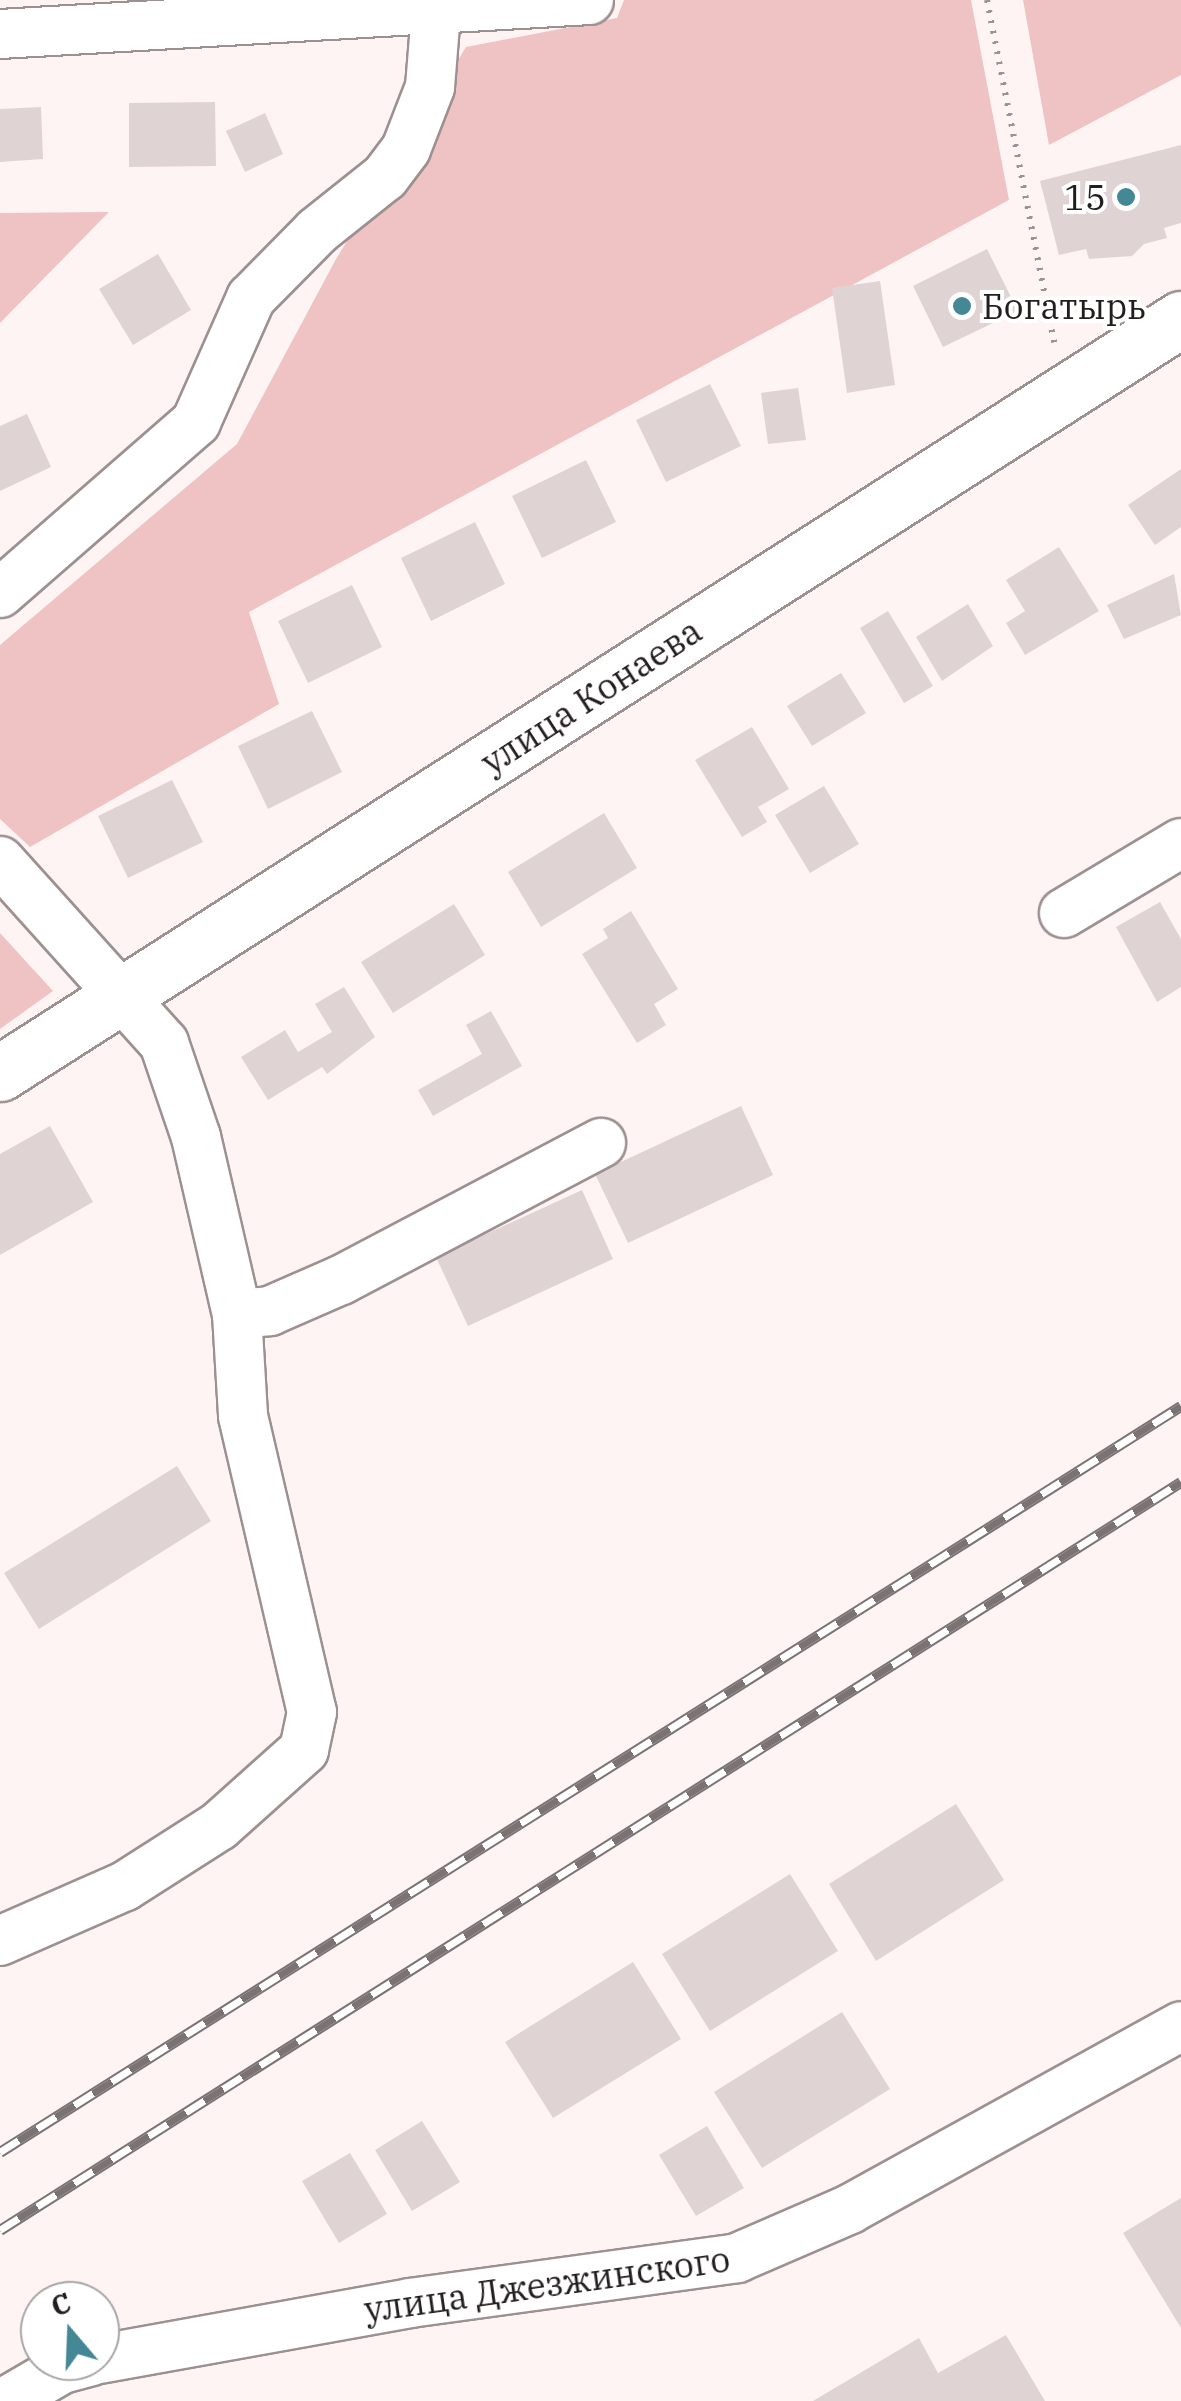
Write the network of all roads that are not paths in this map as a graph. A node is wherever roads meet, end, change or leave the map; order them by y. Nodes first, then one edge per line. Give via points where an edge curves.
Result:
1 (589, 0) edge
2 (436, 13) junction
3 (0, 34) edge
4 (1181, 319) edge
5 (0, 593) edge
6 (1181, 843) edge
7 (0, 861) edge
8 (1064, 912) dead end
9 (118, 997) junction
10 (0, 1073) edge
11 (601, 1143) dead end
12 (237, 1314) junction
13 (0, 1941) edge
14 (1181, 2026) edge
15 (120, 2355) edge
16 (41, 2381) edge
17 (6, 2401) edge

1 - 2 street
2 - 3 street
2 - 5 street via 430,86 406,149 251,298 196,422
4 - 9 main road, улица Конаева
6 - 8 street
7 - 9 street
9 - 10 main road, улица Конаева
9 - 12 street via 164,1043 196,1136
11 - 12 street via 341,1280 270,1311
12 - 13 street via 244,1416 312,1712 304,1750 219,1826 125,1886
14 - 15 street, улица Джезжинского via 850,2209 737,2258 410,2304
16 - 17 street

